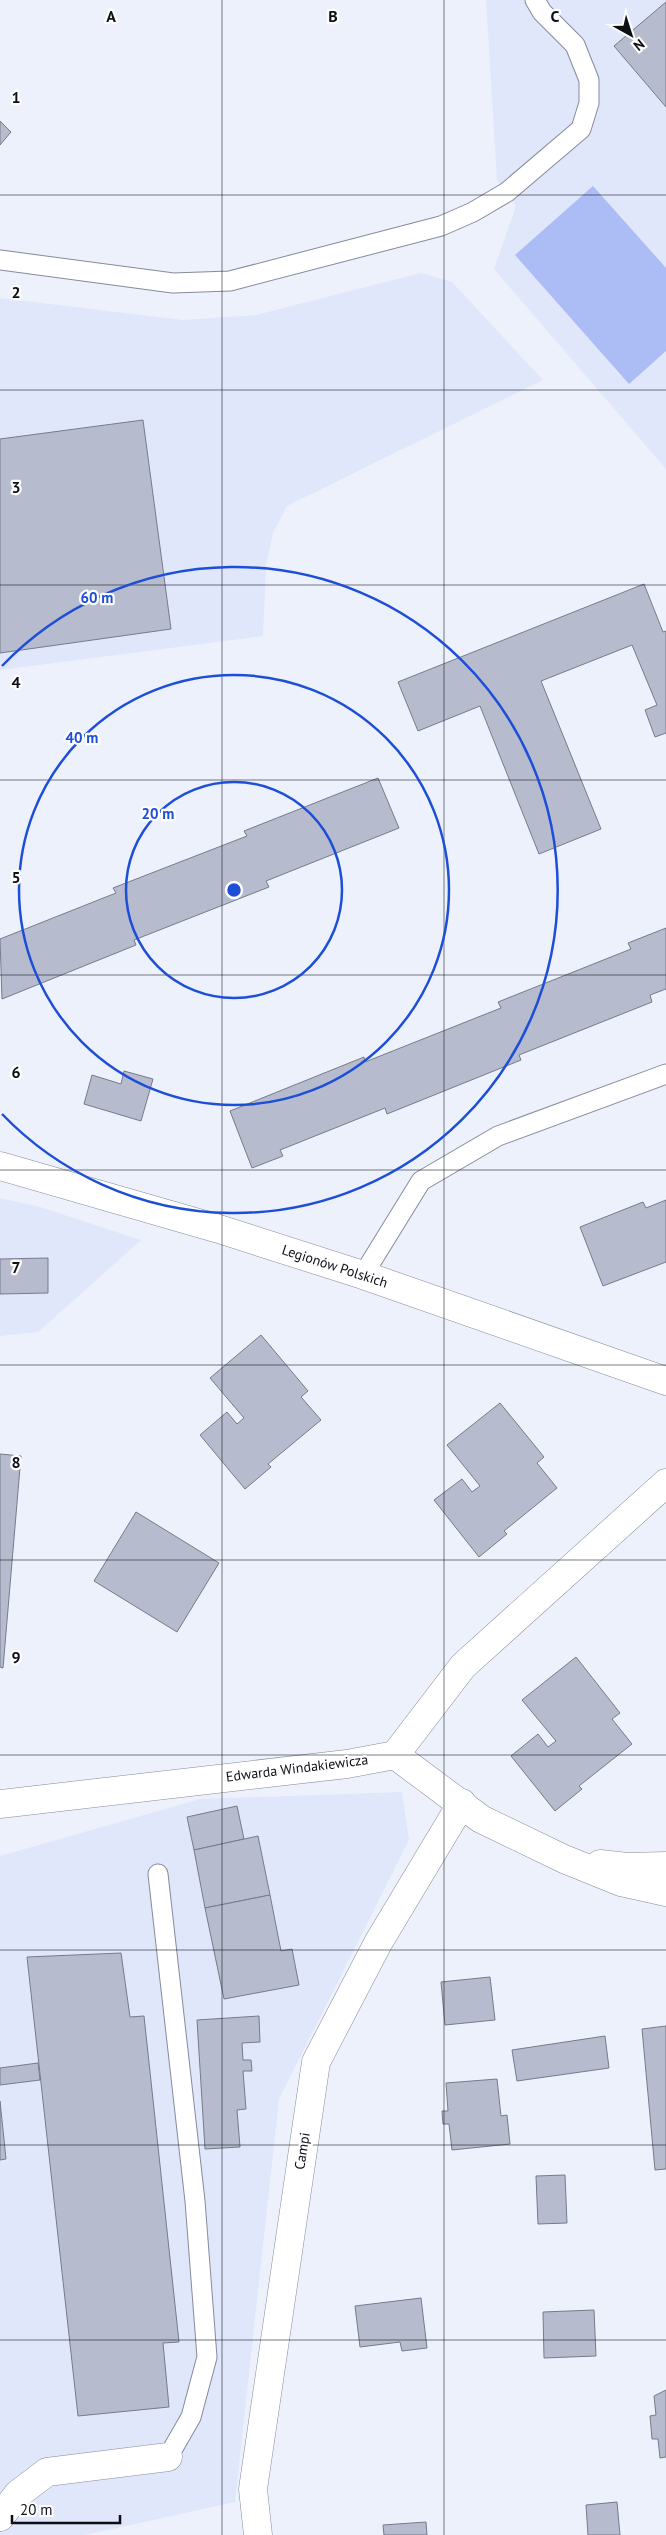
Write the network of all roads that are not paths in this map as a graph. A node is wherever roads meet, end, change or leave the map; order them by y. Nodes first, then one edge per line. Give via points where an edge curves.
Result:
1 (535, 0) edge
2 (0, 260) edge
3 (666, 1074) edge
4 (0, 1166) edge
5 (363, 1275) junction
6 (666, 1381) edge
7 (666, 1483) edge
8 (395, 1755) junction
9 (462, 1803) junction
10 (0, 1804) edge
11 (564, 1859) junction
12 (666, 1866) edge
13 (158, 1874) dead end
14 (666, 1892) edge
15 (168, 2457) joint
16 (0, 2517) edge
17 (258, 2535) edge

1 - 2 lane via 542,12 575,45 590,80 589,103 581,129 506,192 473,212 441,226 230,281 173,283
3 - 5 lane via 498,1136 422,1181
4 - 5 street, Legionów Polskich via 219,1228
5 - 6 street, Legionów Polskich
7 - 8 street via 464,1666
8 - 9 street
8 - 10 street, Edwarda Windakiewicza via 347,1764
9 - 11 street via 481,1819
9 - 17 street, Campi via 378,1944 316,2062 253,2489
11 - 12 street via 627,1867
11 - 14 street via 620,1882
13 - 15 lane via 195,2201 207,2357 191,2417
15 - 16 street via 47,2472 18,2494

